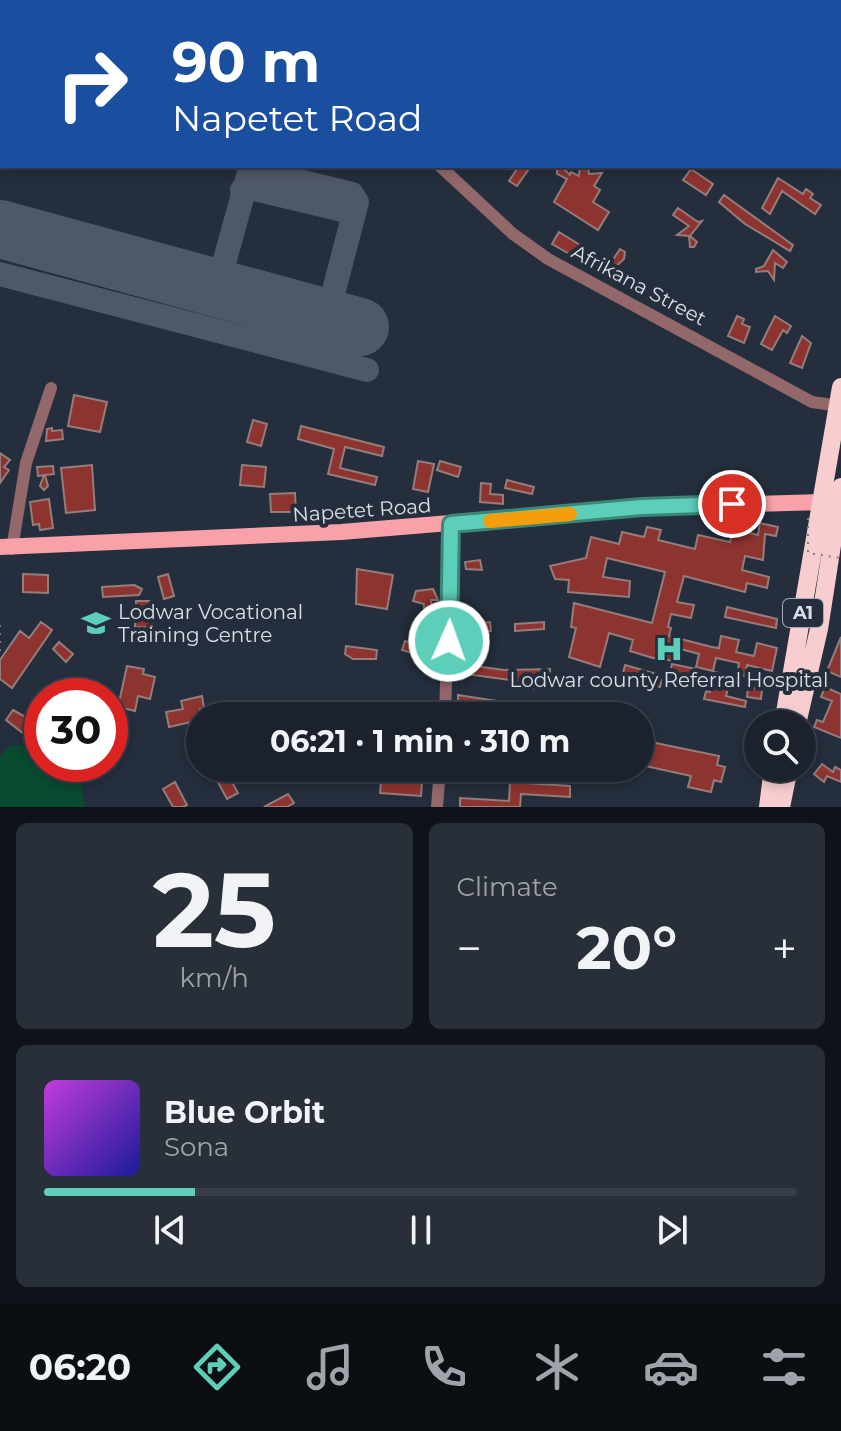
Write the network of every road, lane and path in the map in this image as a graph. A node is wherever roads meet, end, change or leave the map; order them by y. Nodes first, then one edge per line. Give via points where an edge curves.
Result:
1 (442, 168) edge
2 (51, 388) dead end
3 (840, 396) edge
4 (841, 487) edge
5 (822, 502) junction
6 (808, 518) dead end
7 (451, 524) junction
8 (837, 540) edge
9 (6, 548) edge
10 (841, 558) edge
11 (0, 625) edge
12 (0, 651) edge
13 (445, 702) edge
14 (785, 710) edge
15 (800, 710) edge
16 (439, 782) edge
17 (771, 782) edge
18 (786, 782) edge
19 (437, 807) edge
20 (768, 807) edge
21 (781, 807) edge

1 - 3 street, Afrikana Street via 548,259 812,402
2 - 9 street
3 - 5 highway, A1
4 - 8 highway, A1
5 - 7 main road, Napetet Road via 642,507
5 - 14 highway, A1
6 - 10 path, bridge via 808,553
7 - 9 main road, Napetet Road
7 - 13 street
8 - 15 highway, A1
11 - 12 path
16 - 19 street
17 - 20 highway
18 - 21 highway

